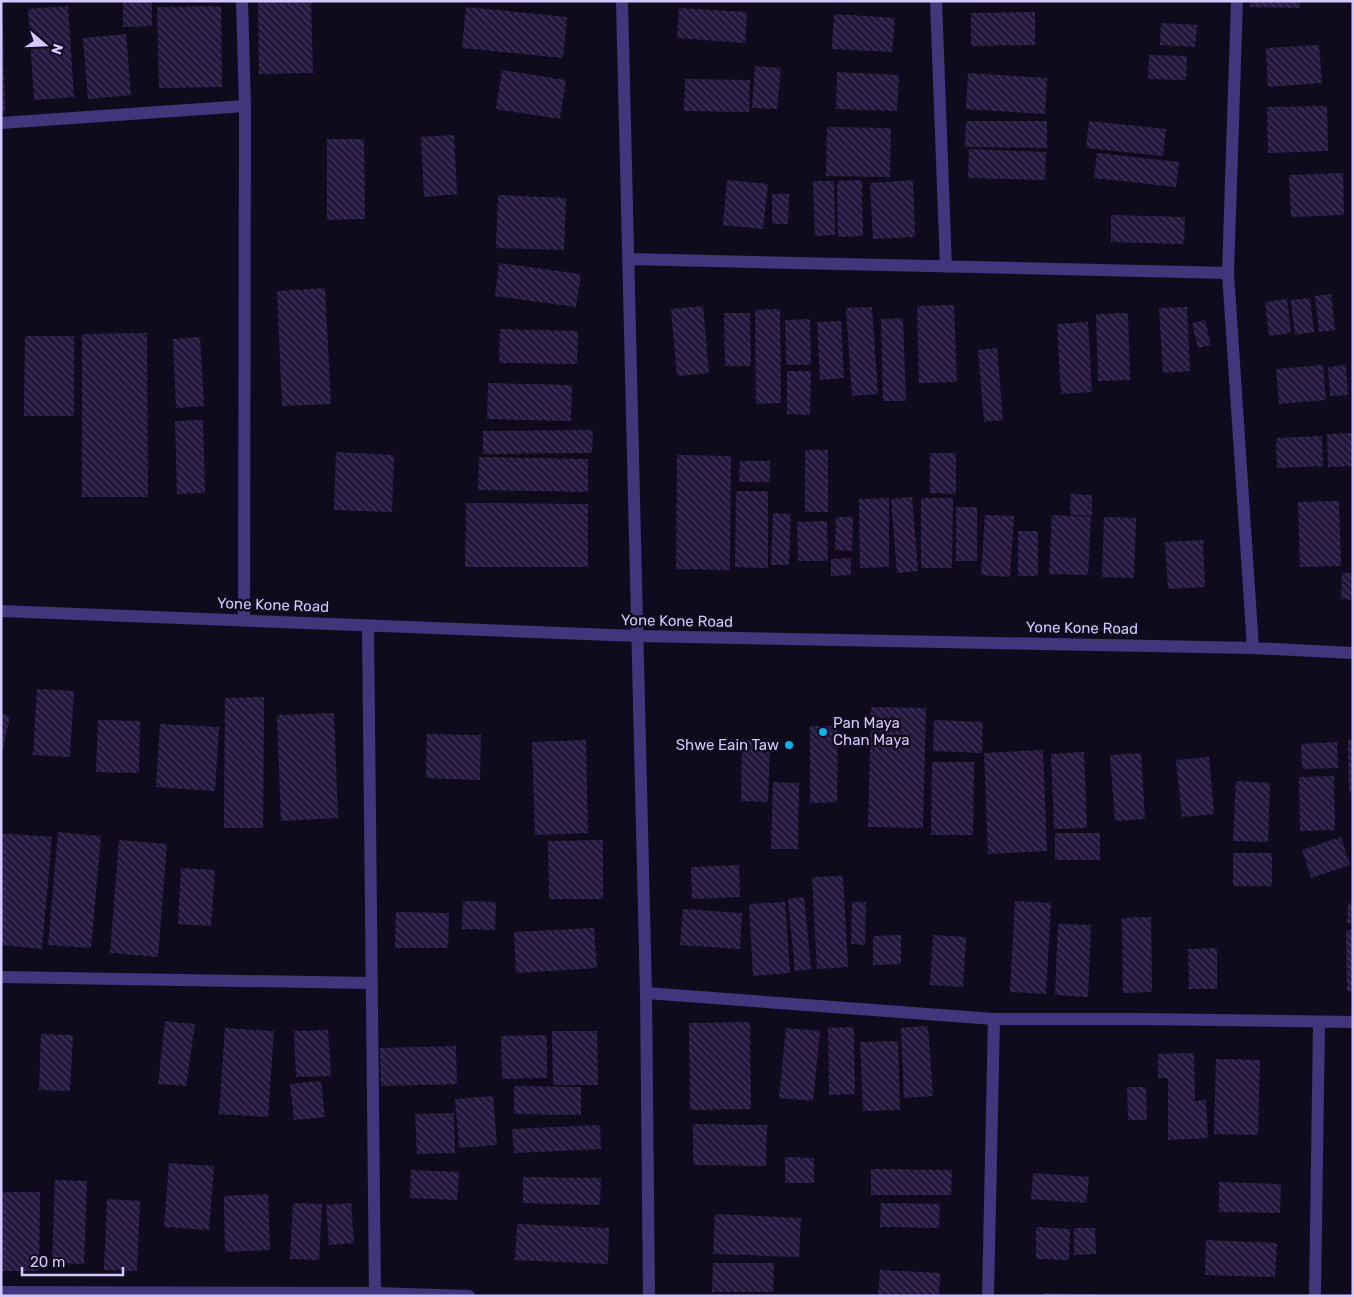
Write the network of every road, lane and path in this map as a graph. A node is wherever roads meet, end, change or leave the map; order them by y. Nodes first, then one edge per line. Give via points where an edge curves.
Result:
1 (242, 1) edge
2 (622, 1) edge
3 (936, 1) edge
4 (1237, 1) edge
5 (245, 106) junction
6 (1, 123) edge
7 (628, 258) junction
8 (946, 267) junction
9 (1228, 273) junction
10 (1, 611) edge
11 (244, 620) junction
12 (368, 626) junction
13 (638, 636) junction
14 (1253, 648) junction
15 (1353, 653) edge
16 (1, 977) edge
17 (372, 982) junction
18 (646, 994) junction
19 (994, 1019) junction
20 (1353, 1022) edge
21 (1318, 1023) junction
22 (1, 1292) edge
23 (375, 1293) junction
24 (469, 1296) edge
25 (649, 1296) edge
26 (988, 1296) edge
27 (1315, 1296) edge

1 - 5 street
2 - 7 street
3 - 8 street
4 - 9 street
5 - 6 street
5 - 11 street
7 - 8 street
7 - 13 street
8 - 9 street
9 - 14 street
10 - 11 street, Yone Kone Road
11 - 12 street, Yone Kone Road
12 - 13 street, Yone Kone Road
12 - 17 street
13 - 14 street, Yone Kone Road
13 - 18 street
14 - 15 street, Yone Kone Road
16 - 17 street
17 - 23 street
18 - 19 street
18 - 25 street
19 - 21 street
19 - 26 street
20 - 21 street
21 - 27 street
22 - 23 street
23 - 24 street

